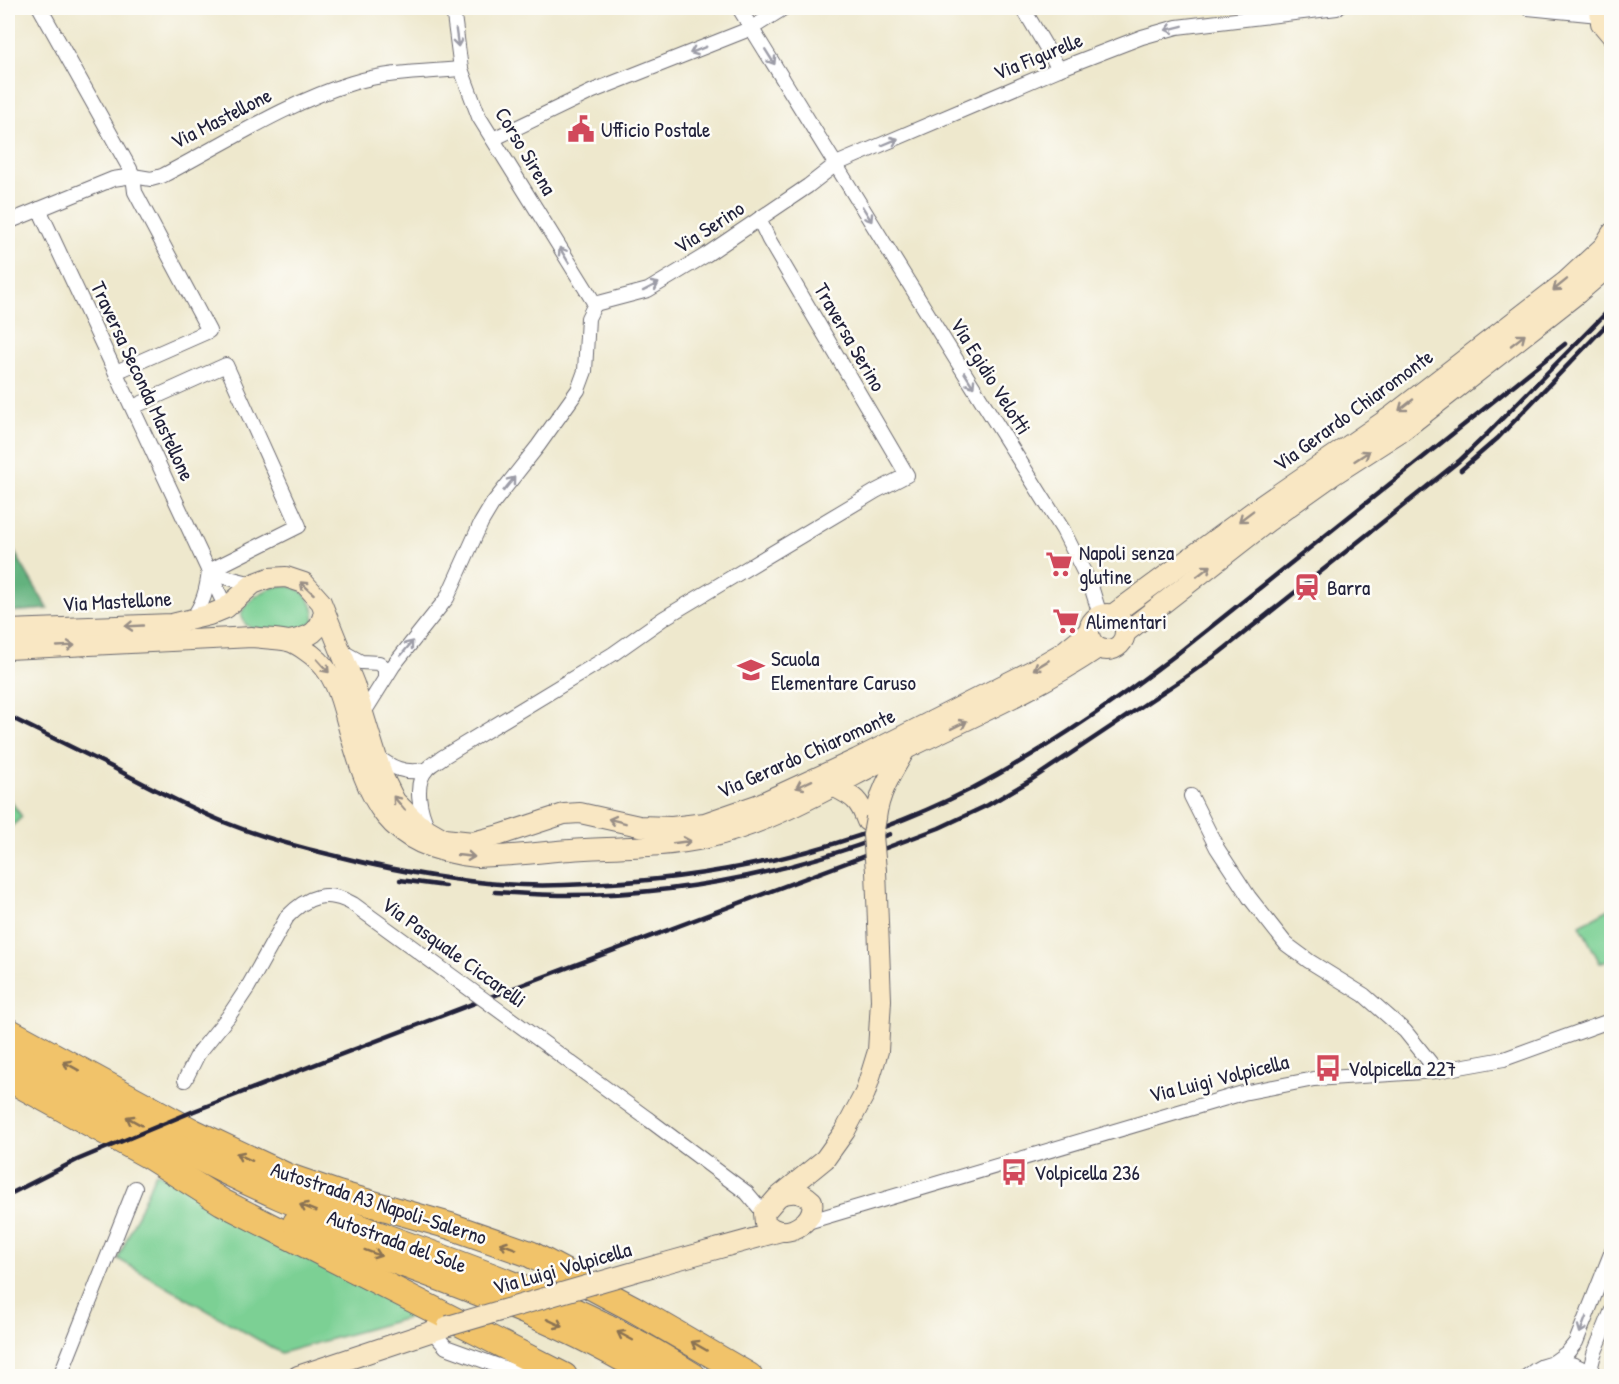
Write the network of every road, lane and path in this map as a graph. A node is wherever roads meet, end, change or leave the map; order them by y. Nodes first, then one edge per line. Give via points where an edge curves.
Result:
1 (40, 8) edge
2 (453, 8) edge
3 (739, 8) edge
4 (784, 8) edge
5 (1023, 8) edge
6 (1336, 8) edge
7 (1528, 8) edge
8 (1599, 11) edge
9 (752, 28) junction
10 (1611, 36) edge
11 (461, 69) junction
12 (1059, 69) junction
13 (493, 139) junction
14 (836, 164) junction
15 (133, 176) junction
16 (39, 209) junction
17 (759, 219) junction
18 (8, 222) edge
19 (1611, 233) edge
20 (1611, 264) edge
21 (596, 304) junction
22 (116, 372) junction
23 (133, 407) junction
24 (209, 571) junction
25 (253, 584) junction
26 (226, 608) junction
27 (324, 611) junction
28 (192, 619) junction
29 (1100, 627) junction
30 (8, 630) edge
31 (1125, 633) junction
32 (252, 638) junction
33 (192, 640) joint
34 (290, 641) junction
35 (8, 649) edge
36 (341, 651) junction
37 (385, 678) junction
38 (363, 714) junction
39 (906, 749) junction
40 (375, 755) junction
41 (425, 770) junction
42 (861, 770) junction
43 (833, 786) junction
44 (1191, 796) dead end
45 (580, 813) junction
46 (871, 816) junction
47 (429, 830) junction
48 (577, 850) junction
49 (1611, 1020) edge
50 (8, 1031) edge
51 (8, 1052) edge
52 (1437, 1071) junction
53 (8, 1078) edge
54 (185, 1080) dead end
55 (146, 1154) junction
56 (825, 1160) junction
57 (135, 1188) dead end
58 (747, 1193) junction
59 (771, 1206) junction
60 (809, 1210) junction
61 (781, 1231) junction
62 (737, 1242) junction
63 (1611, 1251) edge
64 (1611, 1310) edge
65 (440, 1329) junction
66 (1554, 1362) junction
67 (1590, 1376) edge
68 (60, 1377) edge
69 (298, 1377) edge
70 (526, 1377) edge
71 (564, 1377) edge
72 (652, 1377) edge
73 (693, 1377) edge
74 (749, 1377) edge
75 (1527, 1377) edge

1 - 15 street
2 -> 11 street, Corso Sirena
3 - 9 street, Via Egidio Velotti
4 - 9 street
5 - 12 street
6 -> 12 street, Via Figurelle via 1177,27
7 - 8 street
8 - 10 street
9 -> 13 street via 593,91
9 -> 14 street, Via Egidio Velotti
11 - 13 street, Corso Sirena via 479,117
11 - 15 street, Via Mastellone via 350,83 249,129 162,176
14 -> 12 street, Via Figurelle
21 -> 13 street, Corso Sirena
14 - 17 street, Via Serino
14 -> 29 street, Via Egidio Velotti via 1063,530 1091,586
15 - 16 street, Via Mastellone via 113,179
15 - 22 street via 135,192 209,331
16 - 18 street, Via Mastellone
16 - 22 street, Traversa Seconda Mastellone
21 -> 17 street, Via Serino via 648,290
17 - 41 street, Traversa Serino via 907,475 664,618 614,654
19 -> 29 street, Via Gerardo Chiaromonte via 1604,246 1565,282 1393,415 1265,503
31 -> 20 street, Via Gerardo Chiaromonte via 1267,522 1402,430
37 -> 21 street via 447,598 493,503 578,390 585,370 588,318
22 - 23 street, Traversa Seconda Mastellone
23 - 24 street, Traversa Seconda Mastellone
23 - 24 street via 226,366 231,376 299,526
24 - 25 street
24 - 26 street, Traversa Seconda Mastellone
24 - 28 street via 207,591
25 - 26 street, Via Gerardo Chiaromonte
27 -> 25 street, Via Gerardo Chiaromonte via 304,583 286,577
26 - 28 street, Via Mastellone
26 - 32 street via 241,632
27 - 34 street via 316,630 308,637
27 - 36 street, Via Gerardo Chiaromonte
28 -> 30 street, Via Mastellone via 172,624
29 - 31 street via 1123,624
29 - 31 street, Via Gerardo Chiaromonte via 1110,650 1124,639
39 -> 29 street, Via Gerardo Chiaromonte via 1047,680
29 -> 42 street, Via Gerardo Chiaromonte
32 - 33 street, Via Gerardo Chiaromonte
32 - 34 street, Via Gerardo Chiaromonte
35 -> 33 street, Via Mastellone
34 -> 48 street, Via Gerardo Chiaromonte via 320,662 338,688 360,770 369,791 394,826 422,844 449,854 477,857
36 - 37 street via 361,662 379,663 385,668
36 - 38 street, Via Gerardo Chiaromonte
37 - 38 street
38 - 40 street, Via Gerardo Chiaromonte
39 - 42 street, Via Gerardo Chiaromonte
39 - 46 street
40 - 41 street via 402,771
47 -> 40 street, Via Gerardo Chiaromonte via 395,801
41 - 47 street via 419,800
42 - 43 street, Via Gerardo Chiaromonte
42 -> 45 street, Via Gerardo Chiaromonte via 705,823 639,826
42 - 46 street
43 - 46 street via 855,798
48 -> 43 street, Via Gerardo Chiaromonte via 664,844 723,834
44 - 52 street via 1217,848 1286,944 1364,995 1405,1031
45 - 47 street, Via Gerardo Chiaromonte via 545,819 473,842 444,839
45 - 48 street via 588,836 586,845
46 - 56 street, bridge via 881,1000 878,1052 865,1093
49 - 52 street, Via Luigi Volpicella via 1504,1059
74 -> 50 highway, Autostrada A3 Napoli-Salerno via 530,1254 286,1176 193,1132
73 -> 51 highway, Autostrada del Sole via 623,1335 559,1304 280,1197 217,1167
52 - 60 street, Via Luigi Volpicella via 1314,1079 1243,1093 842,1211
53 - 55 highway
54 - 58 street, Via Pasquale Ciccarelli, bridge via 205,1043 248,987 287,916 309,899 342,898
55 - 71 highway via 222,1202
55 -> 72 highway, Autostrada del Sole via 256,1207 547,1320
56 - 59 street, Via Luigi Volpicella
56 - 60 street
57 - 68 street
58 - 59 street, Via Pasquale Ciccarelli
58 - 59 street, Via Pasquale Ciccarelli
59 - 60 street via 794,1192 807,1196
59 - 61 street via 765,1223
59 - 62 street, Via Luigi Volpicella
60 - 61 street, Via Luigi Volpicella via 788,1230
61 - 62 street, Via Luigi Volpicella
62 - 65 street, Via Luigi Volpicella, bridge
63 -> 66 street via 1576,1342
64 - 67 street
65 - 69 street, Via Luigi Volpicella
65 - 70 street via 446,1347
66 - 67 street via 1567,1362
66 - 75 street via 1540,1366

